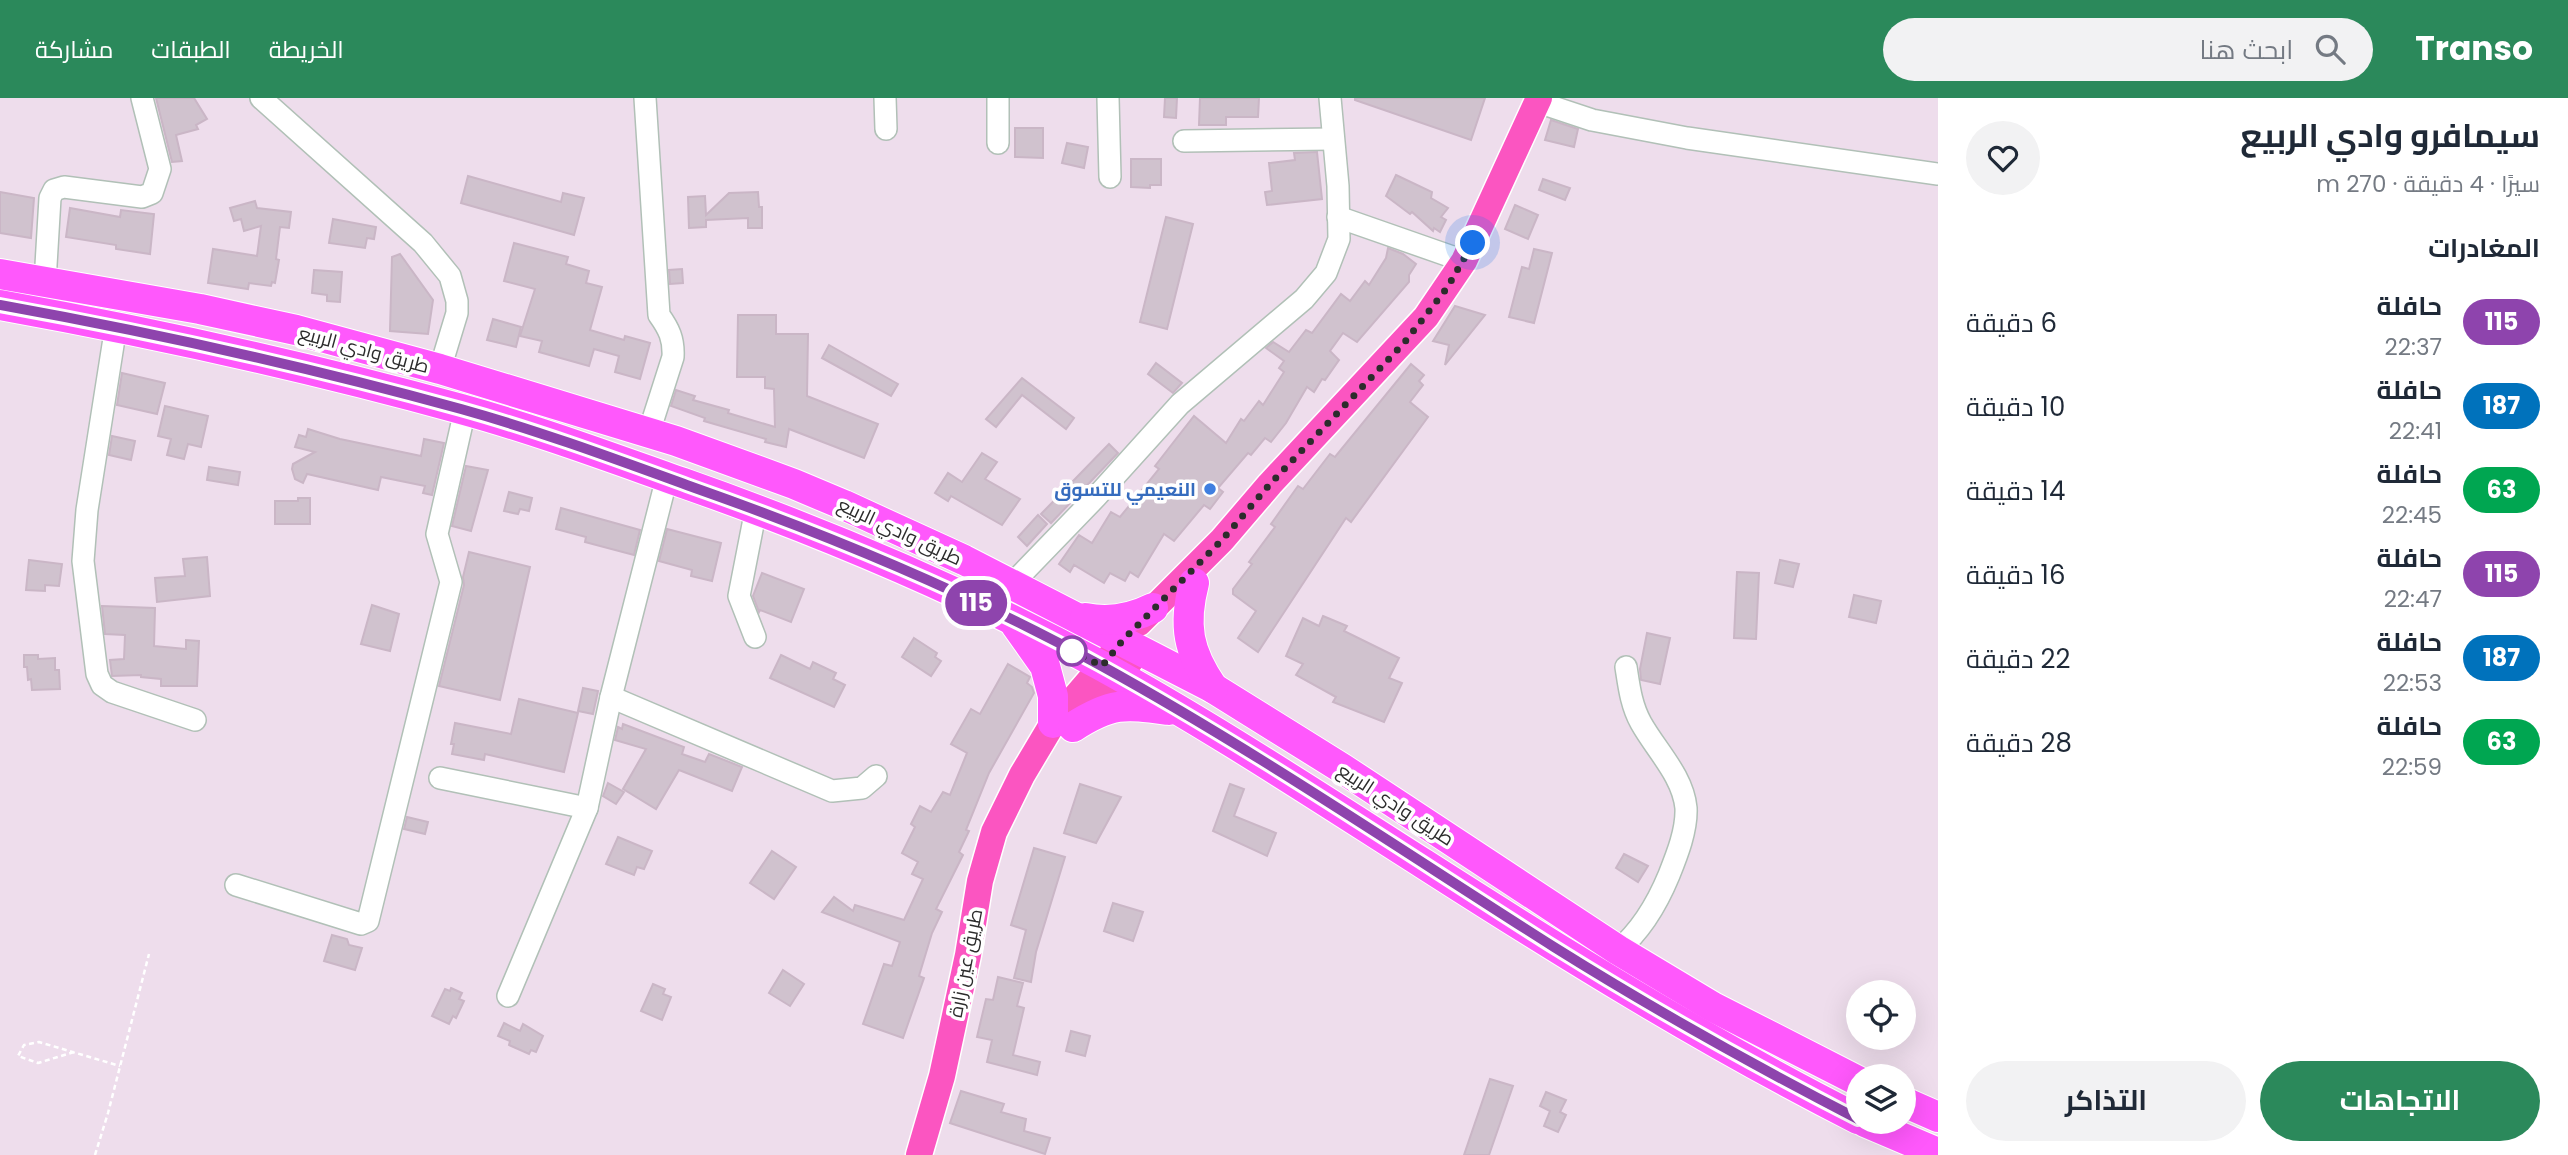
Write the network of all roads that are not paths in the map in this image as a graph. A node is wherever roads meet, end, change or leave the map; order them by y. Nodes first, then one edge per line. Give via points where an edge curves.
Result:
1 (142, 98) edge
2 (261, 98) edge
3 (646, 98) edge
4 (885, 98) edge
5 (998, 98) edge
6 (1108, 98) edge
7 (1330, 98) edge
8 (1538, 100) edge
9 (886, 129) dead end
10 (1333, 139) junction
11 (1184, 141) dead end
12 (998, 143) dead end
13 (1938, 173) edge
14 (1110, 177) dead end
15 (1338, 217) junction
16 (1464, 261) junction
17 (0, 274) edge
18 (45, 282) junction
19 (0, 305) edge
20 (116, 326) junction
21 (440, 369) junction
22 (465, 410) junction
23 (649, 432) junction
24 (667, 477) junction
25 (755, 509) junction
26 (1222, 540) junction
27 (1194, 583) junction
28 (1012, 584) junction
29 (1153, 608) junction
30 (1070, 614) junction
31 (1011, 620) junction
32 (754, 637) dead end
33 (1131, 645) junction
34 (1626, 667) dead end
35 (1111, 671) junction
36 (1213, 688) junction
37 (611, 697) junction
38 (1179, 711) junction
39 (195, 719) dead end
40 (1063, 725) junction
41 (876, 776) dead end
42 (440, 778) dead end
43 (586, 808) junction
44 (236, 885) dead end
45 (1618, 950) junction
46 (508, 996) dead end
47 (1846, 1075) edge
48 (1916, 1107) edge
49 (1846, 1113) edge
50 (1938, 1117) edge
51 (1893, 1134) edge
52 (1938, 1153) edge
53 (919, 1155) edge

1 - 18 street via 160,169 152,193 142,197 64,187 54,190
2 - 21 street via 423,243 450,276 457,313
3 - 23 street via 659,315 673,346
4 - 9 street
5 - 12 street
6 - 14 street
7 - 10 street
8 - 13 street via 1592,120 1687,138
8 - 16 main road
10 - 11 street
10 - 15 street
15 - 16 street
15 - 28 street via 1339,239 1326,273 1311,290 1180,404
16 - 26 main road via 1404,343
17 - 18 highway, طريق وادي الربيع
18 - 21 highway, طريق وادي الربيع via 224,314
19 - 20 highway
20 - 22 highway
20 - 39 street via 83,561 97,674 112,692
21 - 23 highway, طريق وادي الربيع
22 - 24 highway
22 - 44 street via 436,534 451,582 368,921 360,924
23 - 28 highway, طريق وادي الربيع via 794,484
24 - 25 highway
24 - 37 street
25 - 31 highway via 834,539
25 - 32 street via 739,596
26 - 27 main road
26 - 29 main road
27 - 33 main road
27 - 36 highway via 1188,627 1200,670
28 - 30 highway, طريق وادي الربيع
29 - 30 highway via 1103,621
29 - 33 main road
30 - 33 highway, طريق وادي الربيع
31 - 35 highway
31 - 40 highway via 1045,666
33 - 35 main road, طريق عين زارة
33 - 36 highway, طريق وادي الربيع
34 - 45 street via 1640,721 1675,777 1686,807 1663,891 1634,936
35 - 38 highway
35 - 40 main road, طريق عين زارة
36 - 45 highway, طريق وادي الربيع
37 - 41 street via 832,791 862,788
37 - 43 street
38 - 40 highway via 1113,706
38 - 49 highway via 1651,1006
40 - 53 main road, طريق عين زارة via 1022,775 994,832 942,1076
42 - 43 street
43 - 46 street
45 - 47 highway, طريق وادي الربيع via 1713,1007
48 - 50 highway
51 - 52 highway

